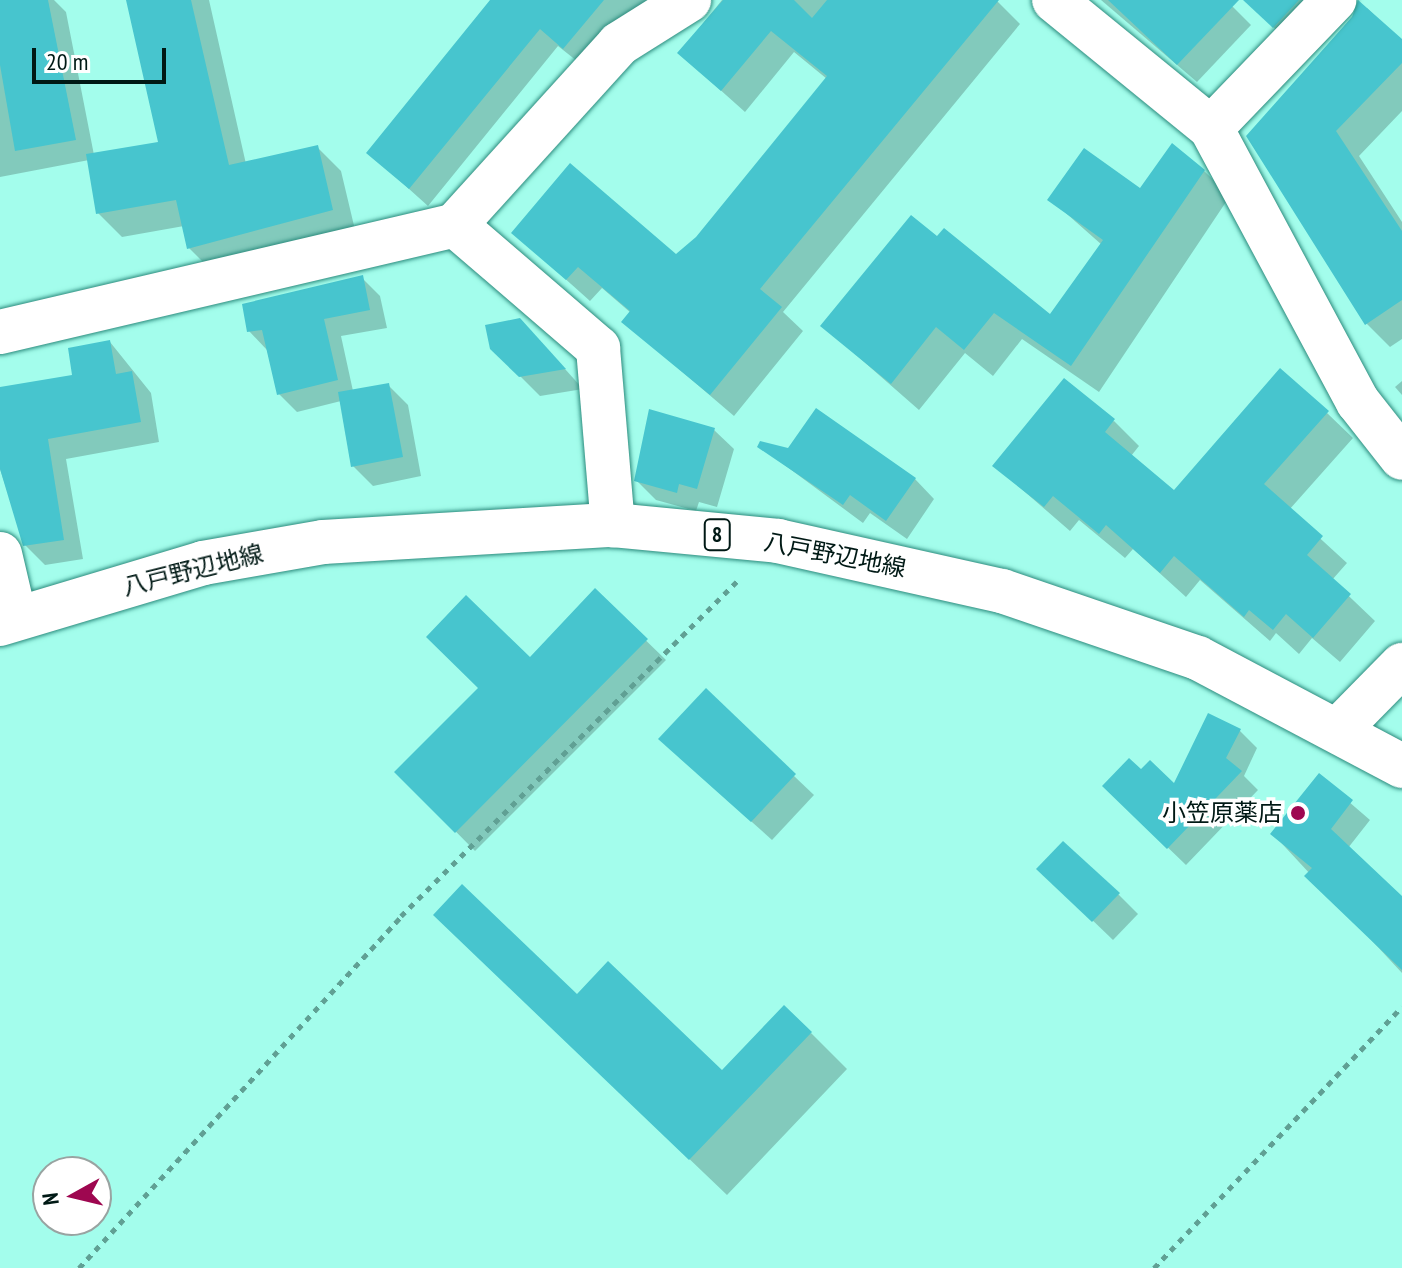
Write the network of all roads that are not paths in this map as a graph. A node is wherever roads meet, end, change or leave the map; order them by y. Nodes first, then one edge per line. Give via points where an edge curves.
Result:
1 (689, 0) edge
2 (1054, 0) edge
3 (1334, 0) edge
4 (1211, 128) junction
5 (455, 225) junction
6 (0, 332) edge
7 (1402, 458) edge
8 (613, 525) junction
9 (0, 554) edge
10 (8, 621) edge
11 (1402, 665) edge
12 (1339, 729) junction
13 (1402, 766) edge

1 - 5 street via 619,44
2 - 4 street
3 - 4 street
4 - 7 street via 1358,402
5 - 6 street
5 - 8 street via 598,348
8 - 10 street, 八戸野辺地線 / 8 via 323,542 203,563
8 - 12 street, 八戸野辺地線 / 8 via 778,541 1002,591 1198,658
9 - 10 street
11 - 12 street
12 - 13 street, 八戸野辺地線 / 8

